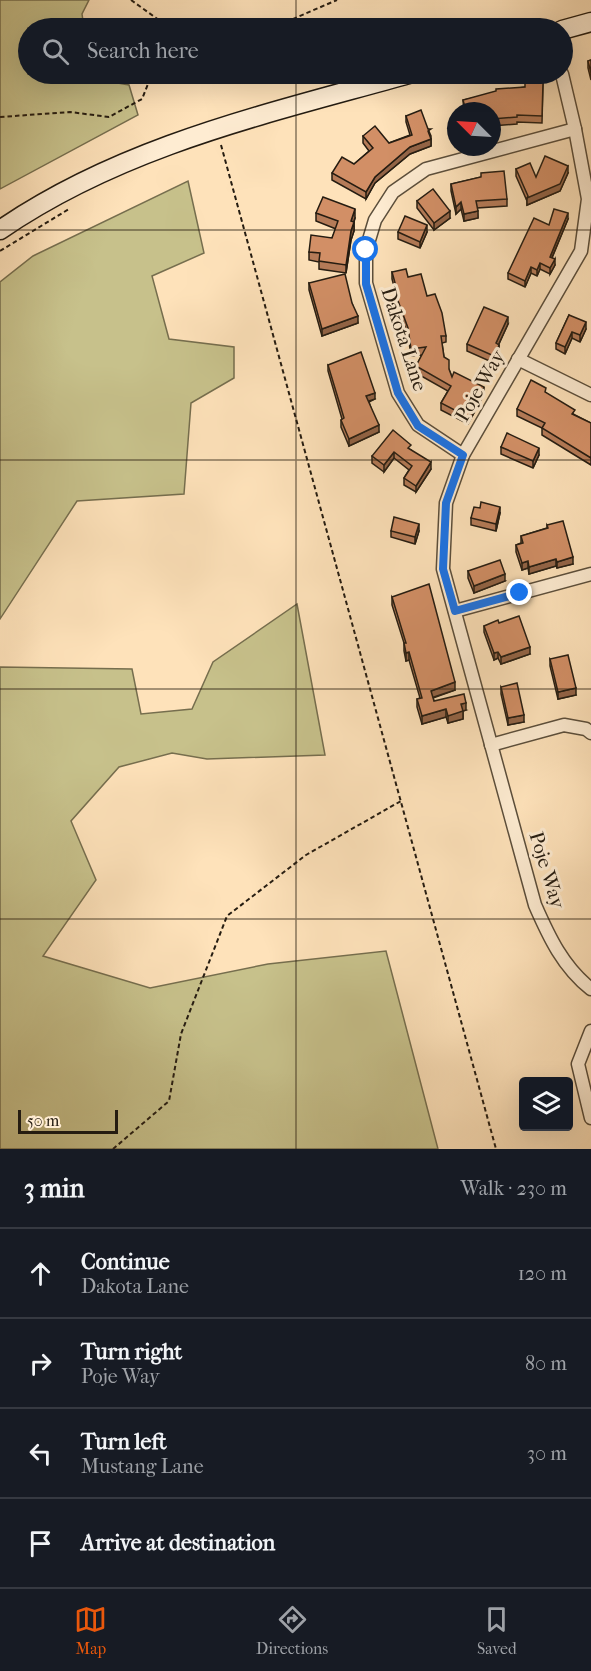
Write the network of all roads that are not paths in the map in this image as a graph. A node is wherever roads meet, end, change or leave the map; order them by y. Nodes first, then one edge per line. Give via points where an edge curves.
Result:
1 (591, 22) edge
2 (573, 27) edge
3 (373, 84) edge
4 (564, 84) edge
5 (575, 129) junction
6 (0, 230) edge
7 (518, 360) junction
8 (591, 395) edge
9 (463, 455) junction
10 (591, 574) edge
11 (455, 611) junction
12 (591, 733) edge
13 (491, 745) junction
14 (591, 989) edge
15 (591, 1031) edge
16 (591, 1118) edge

1 - 2 main road
3 - 6 main road via 212,129 149,151 79,184
4 - 5 street, Poje Way
5 - 7 street, Poje Way via 588,199 580,251
5 - 9 street, Dakota Lane via 426,169 393,192 375,219 366,250 366,284 398,393 418,426
7 - 8 street
7 - 9 street, Poje Way
9 - 11 street, Poje Way via 446,503 443,569
10 - 11 street
11 - 13 street, Poje Way
12 - 13 street via 564,725
13 - 14 street, Poje Way via 535,905 552,944
15 - 16 street via 578,1064

